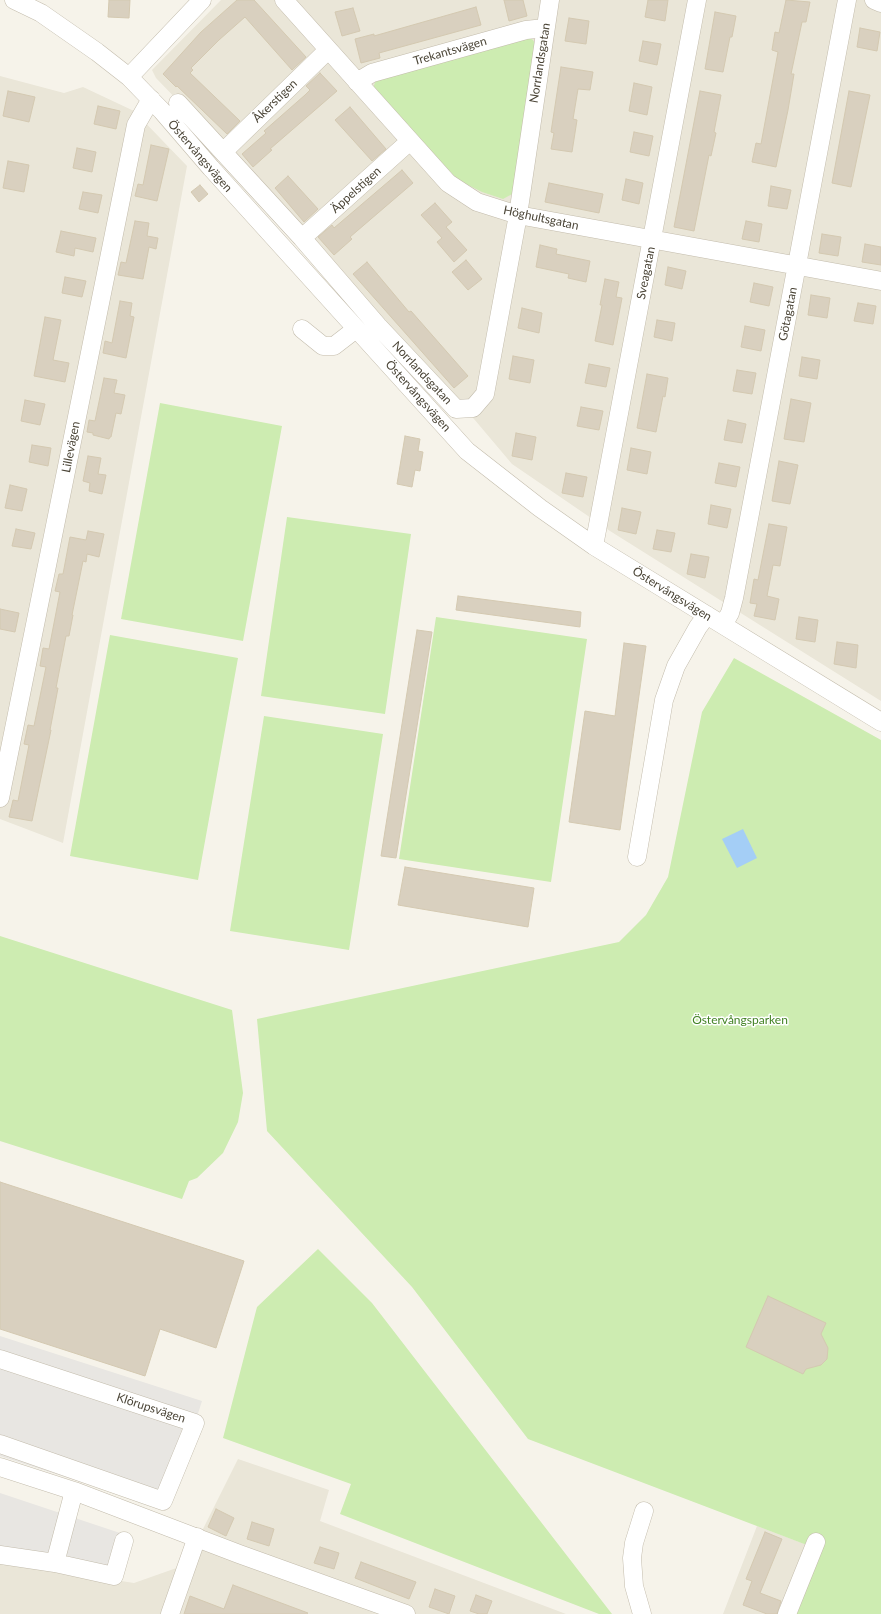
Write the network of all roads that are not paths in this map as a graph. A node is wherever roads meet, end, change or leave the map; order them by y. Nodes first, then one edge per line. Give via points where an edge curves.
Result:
1 (14, 0) edge
2 (202, 0) edge
3 (284, 0) edge
4 (550, 0) edge
5 (697, 0) edge
6 (847, 0) edge
7 (874, 0) edge
8 (881, 3) edge
9 (545, 28) junction
10 (328, 50) junction
11 (129, 77) junction
12 (357, 82) junction
13 (151, 100) junction
14 (178, 103) dead end
15 (410, 141) junction
16 (222, 152) junction
17 (518, 215) junction
18 (302, 238) junction
19 (652, 239) junction
20 (797, 266) junction
21 (881, 281) edge
22 (302, 329) dead end
23 (356, 329) junction
24 (594, 546) junction
25 (707, 615) junction
26 (723, 625) junction
27 (881, 722) edge
28 (0, 798) edge
29 (637, 857) dead end
30 (0, 1359) edge
31 (0, 1444) edge
32 (0, 1467) edge
33 (74, 1492) junction
34 (644, 1511) dead end
35 (197, 1537) junction
36 (124, 1541) dead end
37 (816, 1542) dead end
38 (0, 1555) edge
39 (55, 1563) junction
40 (170, 1614) edge
41 (406, 1614) edge
42 (642, 1614) edge
43 (787, 1614) edge

1 - 11 street, Östervångsvägen via 41,13
2 - 11 street
3 - 10 street, Höghultsgatan
4 - 9 street, Norrlandsgatan
5 - 19 street, Sveagatan
6 - 20 street, Götagatan
7 - 8 street
9 - 12 street, Trekantsvägen via 526,30 372,73
9 - 17 street, Norrlandsgatan
10 - 12 street, Höghultsgatan
10 - 16 street, Åkerstigen
11 - 13 street, Östervångsvägen
12 - 15 street, Höghultsgatan
13 - 23 street, Östervångsvägen
13 - 28 street, Lillevägen via 136,125
14 - 16 street, Norrlandsgatan
15 - 17 street, Höghultsgatan via 448,183 477,202
15 - 18 street, Äppelstigen
16 - 18 street, Norrlandsgatan
17 - 18 street, Norrlandsgatan via 485,394 473,408 456,409 378,326
17 - 19 street, Höghultsgatan
19 - 20 street, Höghultsgatan
19 - 24 street, Sveagatan
20 - 21 street, Höghultsgatan
20 - 26 street, Götagatan via 734,598
22 - 23 street via 323,346 334,346
23 - 24 street, Östervångsvägen via 467,451
24 - 25 street, Östervångsvägen
25 - 26 street, Östervångsvägen
25 - 29 street via 676,666 664,700
26 - 27 street, Östervångsvägen
30 - 31 street, Klörupsvägen via 195,1423 163,1501
32 - 33 street
33 - 35 street
33 - 39 street
34 - 42 street via 632,1558 634,1586
35 - 40 street
35 - 41 street
36 - 39 street via 114,1576
37 - 43 street
38 - 39 street

